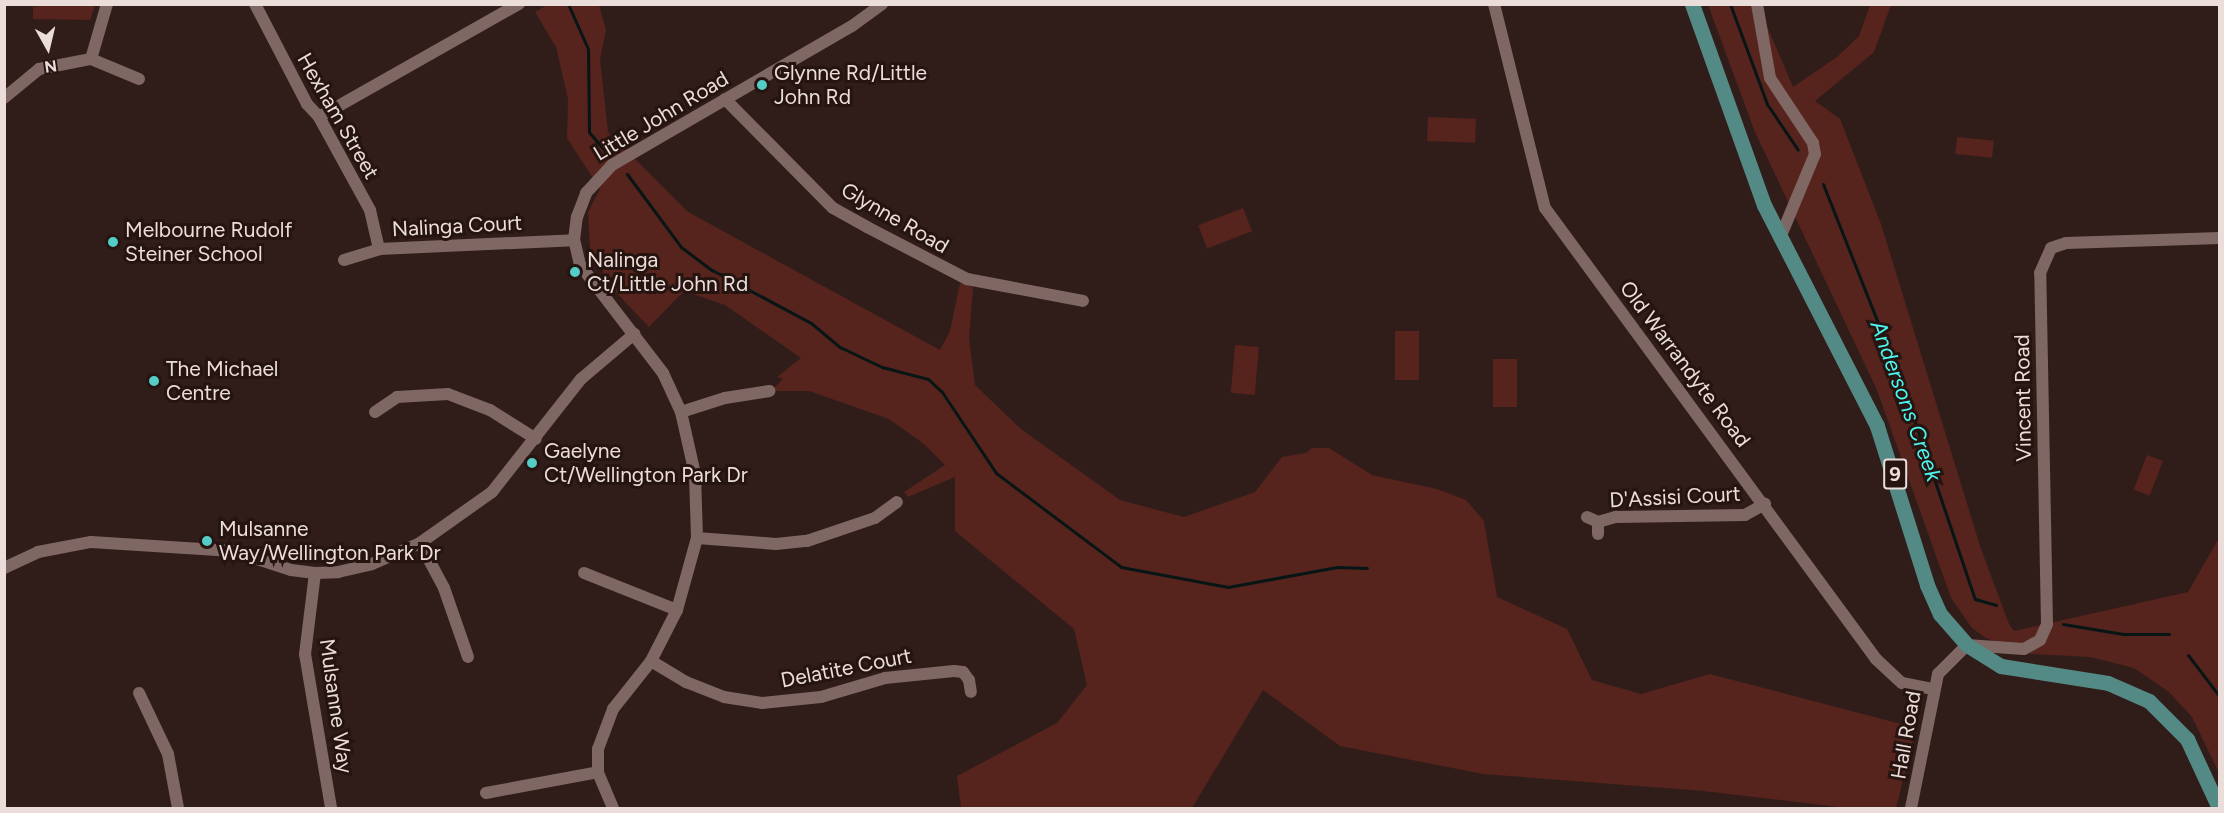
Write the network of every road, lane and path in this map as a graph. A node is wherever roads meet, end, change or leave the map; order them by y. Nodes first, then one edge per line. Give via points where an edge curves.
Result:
1 (107, 4) edge
2 (255, 4) edge
3 (519, 4) edge
4 (882, 4) edge
5 (1494, 4) edge
6 (1692, 4) edge
7 (1757, 4) edge
8 (91, 58) junction
9 (139, 79) dead end
10 (4, 98) edge
11 (725, 99) junction
12 (319, 117) junction
13 (1780, 238) junction
14 (2220, 238) edge
15 (573, 240) junction
16 (379, 249) junction
17 (344, 260) dead end
18 (1083, 301) dead end
19 (634, 334) junction
20 (769, 392) dead end
21 (375, 412) dead end
22 (681, 412) junction
23 (536, 439) junction
24 (897, 502) dead end
25 (1765, 504) junction
26 (1594, 524) dead end
27 (697, 538) junction
28 (420, 543) junction
29 (4, 568) edge
30 (315, 573) junction
31 (584, 573) dead end
32 (677, 610) junction
33 (1967, 645) junction
34 (468, 657) dead end
35 (651, 661) junction
36 (1933, 689) junction
37 (971, 692) dead end
38 (139, 693) dead end
39 (598, 772) junction
40 (486, 793) dead end
41 (178, 808) edge
42 (331, 808) edge
43 (613, 808) edge
44 (1911, 808) edge
45 (2219, 808) edge

1 - 8 street
2 - 12 street, Hexham Street via 307,104
3 - 12 street
4 - 11 street, Little John Road
5 - 25 street, Old Warrandyte Road via 1545,208
6 - 13 main road, 9 via 1750,171
7 - 13 street via 1770,78 1813,143 1815,154
8 - 9 street
8 - 10 street via 39,69
11 - 15 street, Little John Road via 612,165 597,178 586,193
11 - 18 street, Glynne Road via 833,208 858,223 967,279
12 - 16 street, Hexham Street via 370,210
13 - 33 main road, 9 via 1865,395 1893,466 1927,585 1940,614
14 - 33 street, Vincent Road via 2066,243 2051,248 2040,273 2047,624 2040,640 2024,649
15 - 16 street, Nalinga Court
15 - 19 street via 580,266 596,291
16 - 17 street, Nalinga Court
19 - 22 street via 650,351
19 - 23 street via 581,379
20 - 22 street via 725,398
21 - 23 street via 397,397 448,394 490,410
22 - 27 street via 695,474
23 - 28 street via 492,492
24 - 27 street via 875,518 807,541 776,544
25 - 26 street, D'Assisi Court via 1745,515 1616,517
25 - 36 street, Old Warrandyte Road via 1876,659 1902,683
27 - 32 street
28 - 30 street via 372,564
28 - 34 street via 444,588
29 - 30 street via 38,552 91,542 233,551 291,570
30 - 42 street, Mulsanne Way via 305,654
31 - 32 street
32 - 35 street
33 - 36 street, Hall Road via 1938,674
33 - 45 main road, 9 via 2001,666 2108,683 2149,701 2187,739
35 - 37 street, Delatite Court via 686,682 724,697 762,703 821,697 885,678 954,671 963,672
35 - 39 street via 624,692 604,725
36 - 44 street, Hall Road
38 - 41 street via 168,754
39 - 40 street
39 - 43 street

